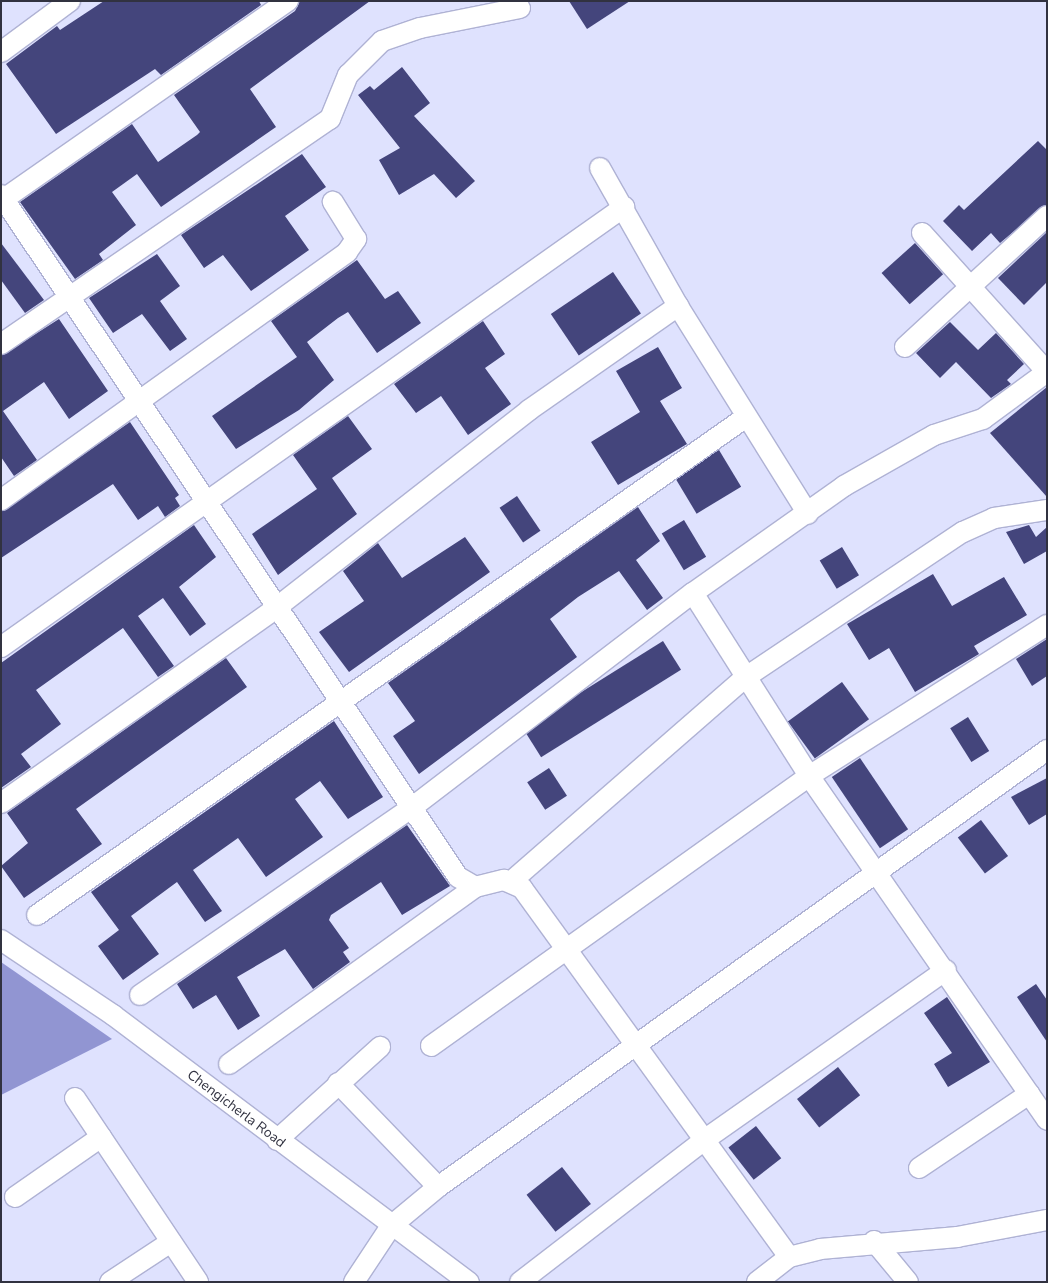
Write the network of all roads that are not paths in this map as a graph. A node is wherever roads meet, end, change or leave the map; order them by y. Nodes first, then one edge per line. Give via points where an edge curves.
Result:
1 (70, 1) edge
2 (288, 1) edge
3 (513, 1) edge
4 (1, 52) edge
5 (600, 168) dead end
6 (2, 198) edge
7 (333, 202) dead end
8 (624, 207) junction
9 (1047, 216) edge
10 (922, 232) dead end
11 (970, 287) junction
12 (70, 296) junction
13 (678, 306) junction
14 (1, 344) edge
15 (905, 348) dead end
16 (1047, 372) edge
17 (143, 402) junction
18 (746, 417) junction
19 (1, 500) edge
20 (208, 502) junction
21 (1047, 510) edge
22 (808, 514) junction
23 (693, 593) junction
24 (276, 608) junction
25 (1047, 624) edge
26 (1, 646) edge
27 (746, 677) junction
28 (343, 701) junction
29 (1047, 750) edge
30 (809, 776) junction
31 (1, 803) edge
32 (414, 806) junction
33 (880, 874) junction
34 (513, 880) junction
35 (475, 887) junction
36 (37, 915) dead end
37 (1, 940) edge
38 (567, 946) junction
39 (946, 970) junction
40 (140, 995) dead end
41 (635, 1042) junction
42 (431, 1046) dead end
43 (380, 1047) dead end
44 (229, 1064) dead end
45 (338, 1083) junction
46 (1028, 1094) junction
47 (75, 1098) dead end
48 (1047, 1120) edge
49 (101, 1137) junction
50 (707, 1138) junction
51 (277, 1140) junction
52 (919, 1168) dead end
53 (438, 1187) junction
54 (15, 1197) dead end
55 (1047, 1220) edge
56 (391, 1226) junction
57 (874, 1241) junction
58 (171, 1242) junction
59 (789, 1257) junction
60 (110, 1282) edge
61 (198, 1282) edge
62 (354, 1282) edge
63 (469, 1282) edge
64 (520, 1282) edge
65 (756, 1282) edge
66 (908, 1282) edge

1 - 4 street
2 - 6 street
3 - 12 street via 520,8 420,28 382,41 348,75 330,119
5 - 8 street
6 - 12 street
7 - 17 street via 351,229 354,246
8 - 13 street
8 - 20 street
9 - 11 street
10 - 11 street
11 - 15 street
11 - 16 street
12 - 14 street
12 - 17 street
13 - 18 street
13 - 24 street via 530,410
16 - 22 street via 1007,405 909,449 844,486
17 - 19 street
17 - 20 street
18 - 22 street
18 - 28 street via 606,511
20 - 24 street
20 - 26 street
21 - 27 street via 994,518 963,532
22 - 23 street
23 - 27 street
23 - 32 street
24 - 28 street
24 - 31 street
25 - 30 street
27 - 30 street
27 - 34 street
28 - 32 street
28 - 36 street
29 - 33 street
30 - 33 street
30 - 38 street
32 - 35 street via 458,877
32 - 40 street
33 - 39 street
33 - 41 street
34 - 35 street
34 - 38 street
35 - 44 street
37 - 51 street, Chengicherla Road via 113,1015
38 - 41 street
38 - 42 street
39 - 46 street
39 - 50 street
41 - 50 street
41 - 53 street
43 - 45 street
45 - 51 street
45 - 53 street
46 - 48 street
46 - 52 street
47 - 49 street
49 - 54 street
49 - 58 street
50 - 59 street
50 - 64 street
51 - 56 street, Chengicherla Road
53 - 56 street
55 - 57 street via 957,1237
56 - 62 street
56 - 63 street, Chengicherla Road
57 - 59 street
57 - 66 street
58 - 60 street
58 - 61 street
59 - 65 street

